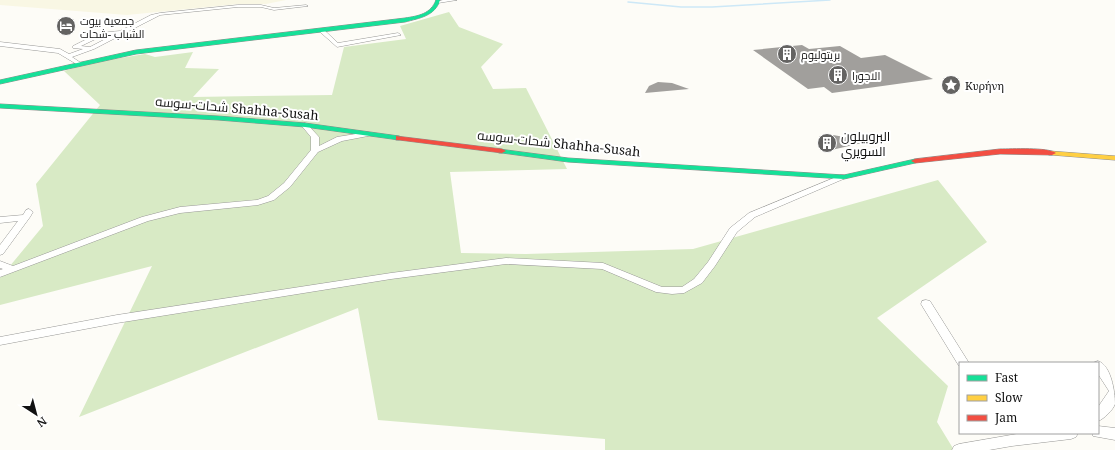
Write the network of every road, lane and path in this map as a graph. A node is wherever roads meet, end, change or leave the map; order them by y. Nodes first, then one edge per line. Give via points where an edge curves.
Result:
1 (455, 0) edge
2 (438, 1) edge
3 (306, 6) dead end
4 (321, 30) junction
5 (122, 33) junction
6 (398, 35) dead end
7 (0, 44) edge
8 (92, 48) junction
9 (69, 56) junction
10 (78, 63) junction
11 (0, 82) edge
12 (0, 106) edge
13 (305, 126) junction
14 (368, 134) junction
15 (315, 150) junction
16 (1115, 158) edge
17 (844, 177) junction
18 (0, 220) edge
19 (0, 252) edge
20 (0, 264) edge
21 (12, 269) junction
22 (0, 274) edge
23 (926, 304) dead end
24 (0, 341) edge
25 (962, 362) edge
26 (1099, 366) edge
27 (1115, 391) edge
28 (1099, 415) edge
29 (1099, 432) edge
30 (1056, 434) edge
31 (1115, 434) edge
32 (1009, 437) edge
33 (959, 450) edge

1 - 2 street
2 - 4 main road via 432,11 418,17
3 - 5 street via 274,9 238,6 169,13 154,16
4 - 6 street via 337,45
4 - 10 main road via 151,49
5 - 8 street
5 - 8 street via 101,34 76,47
7 - 9 street via 60,51
8 - 9 street
9 - 10 street
10 - 11 main road
12 - 13 main road, شحات-سوسه Shahha-Susah via 211,117
13 - 14 main road, شحات-سوسه Shahha-Susah
13 - 15 street via 315,137
14 - 15 street via 340,139
14 - 17 main road, شحات-سوسه Shahha-Susah via 568,160
15 - 21 street via 287,186 271,198 258,202 180,210 145,219
16 - 17 main road, شحات-سوسه Shahha-Susah via 1040,151 990,153 910,162
17 - 24 street via 800,193 752,215 733,230 698,281 684,290 660,290 603,266 506,261 391,276 117,319
18 - 19 street via 28,214
20 - 21 street
21 - 22 street
23 - 25 street
26 - 27 street
27 - 28 street
29 - 31 street
30 - 32 street
32 - 33 street

